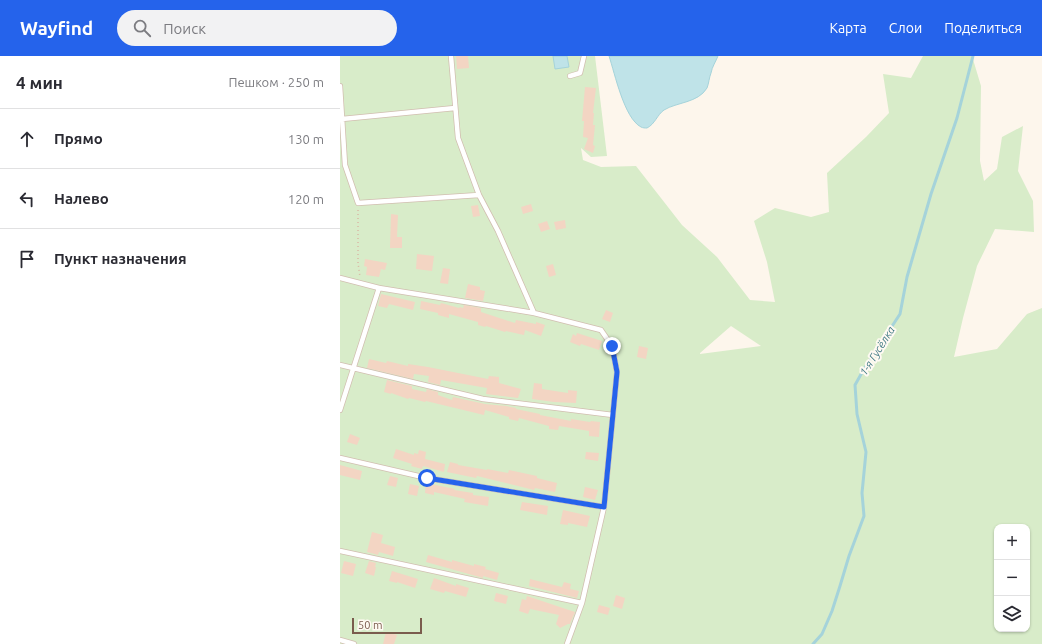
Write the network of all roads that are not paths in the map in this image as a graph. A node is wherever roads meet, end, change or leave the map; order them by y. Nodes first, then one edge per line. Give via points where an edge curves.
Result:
1 (451, 56) edge
2 (584, 56) edge
3 (570, 76) dead end
4 (340, 86) edge
5 (455, 108) junction
6 (342, 119) junction
7 (479, 195) junction
8 (340, 278) edge
9 (379, 288) junction
10 (534, 313) junction
11 (340, 365) edge
12 (353, 368) junction
13 (340, 410) edge
14 (613, 414) junction
15 (340, 458) edge
16 (604, 507) junction
17 (340, 551) edge
18 (582, 603) junction
19 (340, 640) edge
20 (354, 644) edge
21 (567, 644) edge

1 - 5 lane
2 - 3 lane via 580,73
4 - 6 lane
5 - 6 lane
5 - 7 lane via 458,138
6 - 7 lane via 346,165 358,202
7 - 10 lane via 498,231
8 - 9 lane
9 - 10 lane
9 - 12 lane
10 - 14 lane via 601,330 612,346 617,372
11 - 12 lane
12 - 13 lane
12 - 14 lane via 483,399
14 - 16 lane
15 - 16 lane via 427,478
16 - 18 lane
17 - 18 lane
18 - 21 lane
19 - 20 lane

